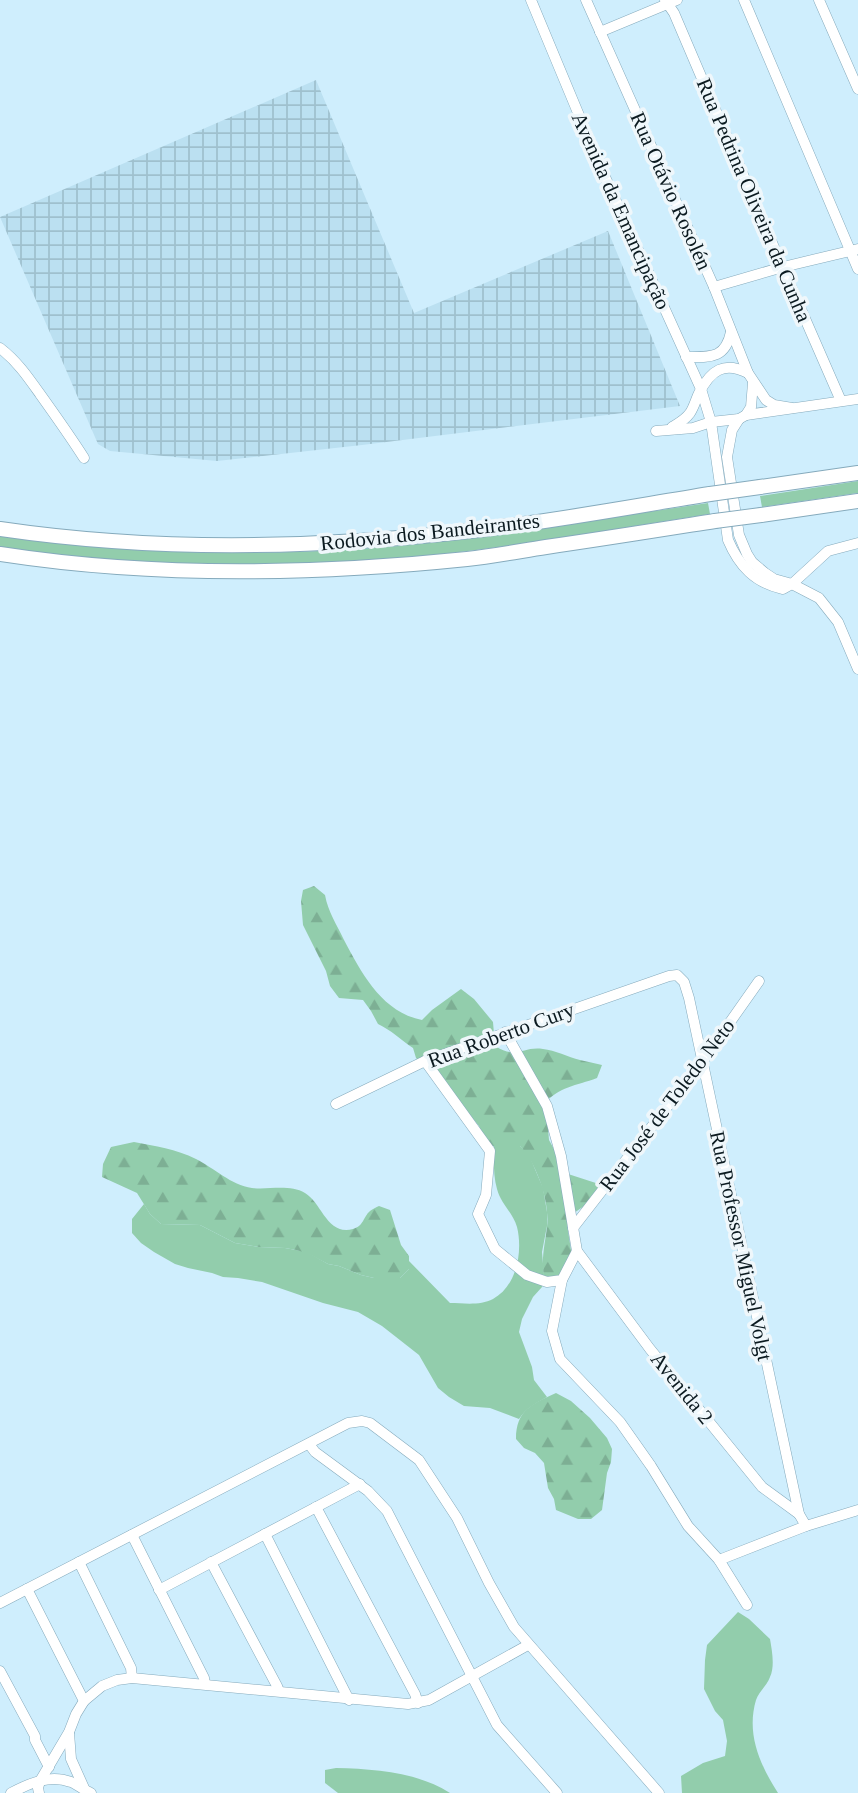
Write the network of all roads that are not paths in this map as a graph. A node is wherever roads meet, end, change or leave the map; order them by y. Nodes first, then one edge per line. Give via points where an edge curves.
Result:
1 (531, 0) edge
2 (586, 0) edge
3 (744, 0) edge
4 (819, 0) edge
5 (669, 1) edge
6 (600, 32) junction
7 (858, 89) edge
8 (854, 250) edge
9 (783, 268) junction
10 (858, 269) edge
11 (714, 287) junction
12 (731, 331) junction
13 (0, 348) edge
14 (5, 357) edge
15 (686, 357) junction
16 (751, 378) junction
17 (701, 390) junction
18 (858, 399) edge
19 (841, 401) junction
20 (792, 408) junction
21 (742, 417) junction
22 (711, 422) junction
23 (669, 429) junction
24 (656, 431) dead end
25 (84, 458) dead end
26 (858, 473) edge
27 (858, 500) edge
28 (0, 529) edge
29 (858, 543) edge
30 (0, 554) edge
31 (792, 583) junction
32 (858, 669) edge
33 (669, 976) joint
34 (759, 981) dead end
35 (505, 1032) junction
36 (425, 1061) junction
37 (702, 1062) junction
38 (336, 1104) dead end
39 (573, 1228) junction
40 (577, 1251) junction
41 (562, 1280) junction
42 (309, 1444) junction
43 (360, 1484) junction
44 (316, 1507) junction
45 (858, 1510) edge
46 (799, 1514) junction
47 (806, 1526) junction
48 (132, 1535) junction
49 (265, 1535) junction
50 (719, 1560) junction
51 (79, 1562) junction
52 (211, 1562) junction
53 (27, 1589) junction
54 (159, 1590) junction
55 (0, 1604) edge
56 (747, 1605) dead end
57 (528, 1645) junction
58 (0, 1671) edge
59 (471, 1676) junction
60 (132, 1678) junction
61 (205, 1684) junction
62 (279, 1691) junction
63 (349, 1700) junction
64 (84, 1701) junction
65 (418, 1703) junction
66 (69, 1732) junction
67 (35, 1737) junction
68 (59, 1748) junction
69 (49, 1767) junction
70 (40, 1781) junction
71 (87, 1792) edge
72 (11, 1793) edge
73 (39, 1793) edge
74 (557, 1793) edge
75 (659, 1793) edge

1 - 15 street, Avenida da Emancipação
2 - 6 street, Rua Otávio Rosolén
3 - 8 street
4 - 7 street
5 - 6 street
5 - 9 street, Rua Pedrina Oliveira da Cunha
6 - 11 street, Rua Otávio Rosolén
8 - 9 street
8 - 10 street
9 - 11 street
9 - 19 street, Rua Pedrina Oliveira da Cunha
11 - 12 street, Rua Otávio Rosolén
12 - 15 street via 728,345 720,353
12 - 16 street, Rua Otávio Rosolén
13 - 14 street
14 - 25 street via 31,382
15 - 17 street, Avenida da Emancipação
16 - 17 street via 736,367 722,368
16 - 20 street via 766,400
16 - 21 street via 752,400
17 - 22 street, Avenida da Emancipação
17 - 23 street via 691,412
18 - 19 street
19 - 20 street
20 - 21 street
21 - 22 street
21 - 31 street via 732,430 727,457 739,535 759,569
22 - 23 street
22 - 31 street, Avenida da Emancipação via 731,547 761,582 783,589
23 - 24 street
26 - 28 highway, Rodovia dos Bandeirantes, bridge via 393,539 232,546
27 - 30 highway, Rodovia dos Bandeirantes, bridge via 470,559 388,566 176,571
29 - 31 street via 828,551
31 - 32 street via 819,598 831,611
33 - 35 street, Rua Roberto Cury
33 - 37 street, Rua Professor Miguel Volgt via 677,975 684,982
34 - 37 street, Rua José de Toledo Neto
35 - 36 street, Rua Roberto Cury
35 - 39 street via 547,1106
36 - 38 street, Rua Roberto Cury
36 - 41 street via 490,1151 486,1195 478,1214 495,1249 527,1275 547,1282
37 - 39 street, Rua José de Toledo Neto
37 - 46 street, Rua Professor Miguel Volgt
39 - 40 street
40 - 41 street
40 - 46 street, Avenida 2 via 762,1487
41 - 50 street via 552,1331 560,1359 620,1422 688,1527
42 - 43 street
42 - 48 street
42 - 57 street via 348,1423 362,1421 419,1460
43 - 44 street
43 - 59 street via 391,1519
44 - 49 street
44 - 65 street
45 - 47 street
46 - 47 street, Rua Professor Miguel Volgt
47 - 50 street
48 - 51 street
48 - 54 street
49 - 52 street
49 - 63 street
50 - 56 street
51 - 53 street
51 - 60 street
52 - 54 street
52 - 62 street
53 - 55 street
53 - 64 street
54 - 61 street
57 - 59 street
57 - 75 street
58 - 67 street
59 - 65 street
59 - 74 street via 497,1725
60 - 61 street
60 - 64 street via 109,1682
61 - 62 street
62 - 63 street
63 - 65 street
64 - 66 street
66 - 68 street
66 - 71 street via 71,1759
67 - 68 street
67 - 69 street
68 - 69 street
69 - 70 street
70 - 71 street via 63,1780
70 - 72 street
70 - 73 street

